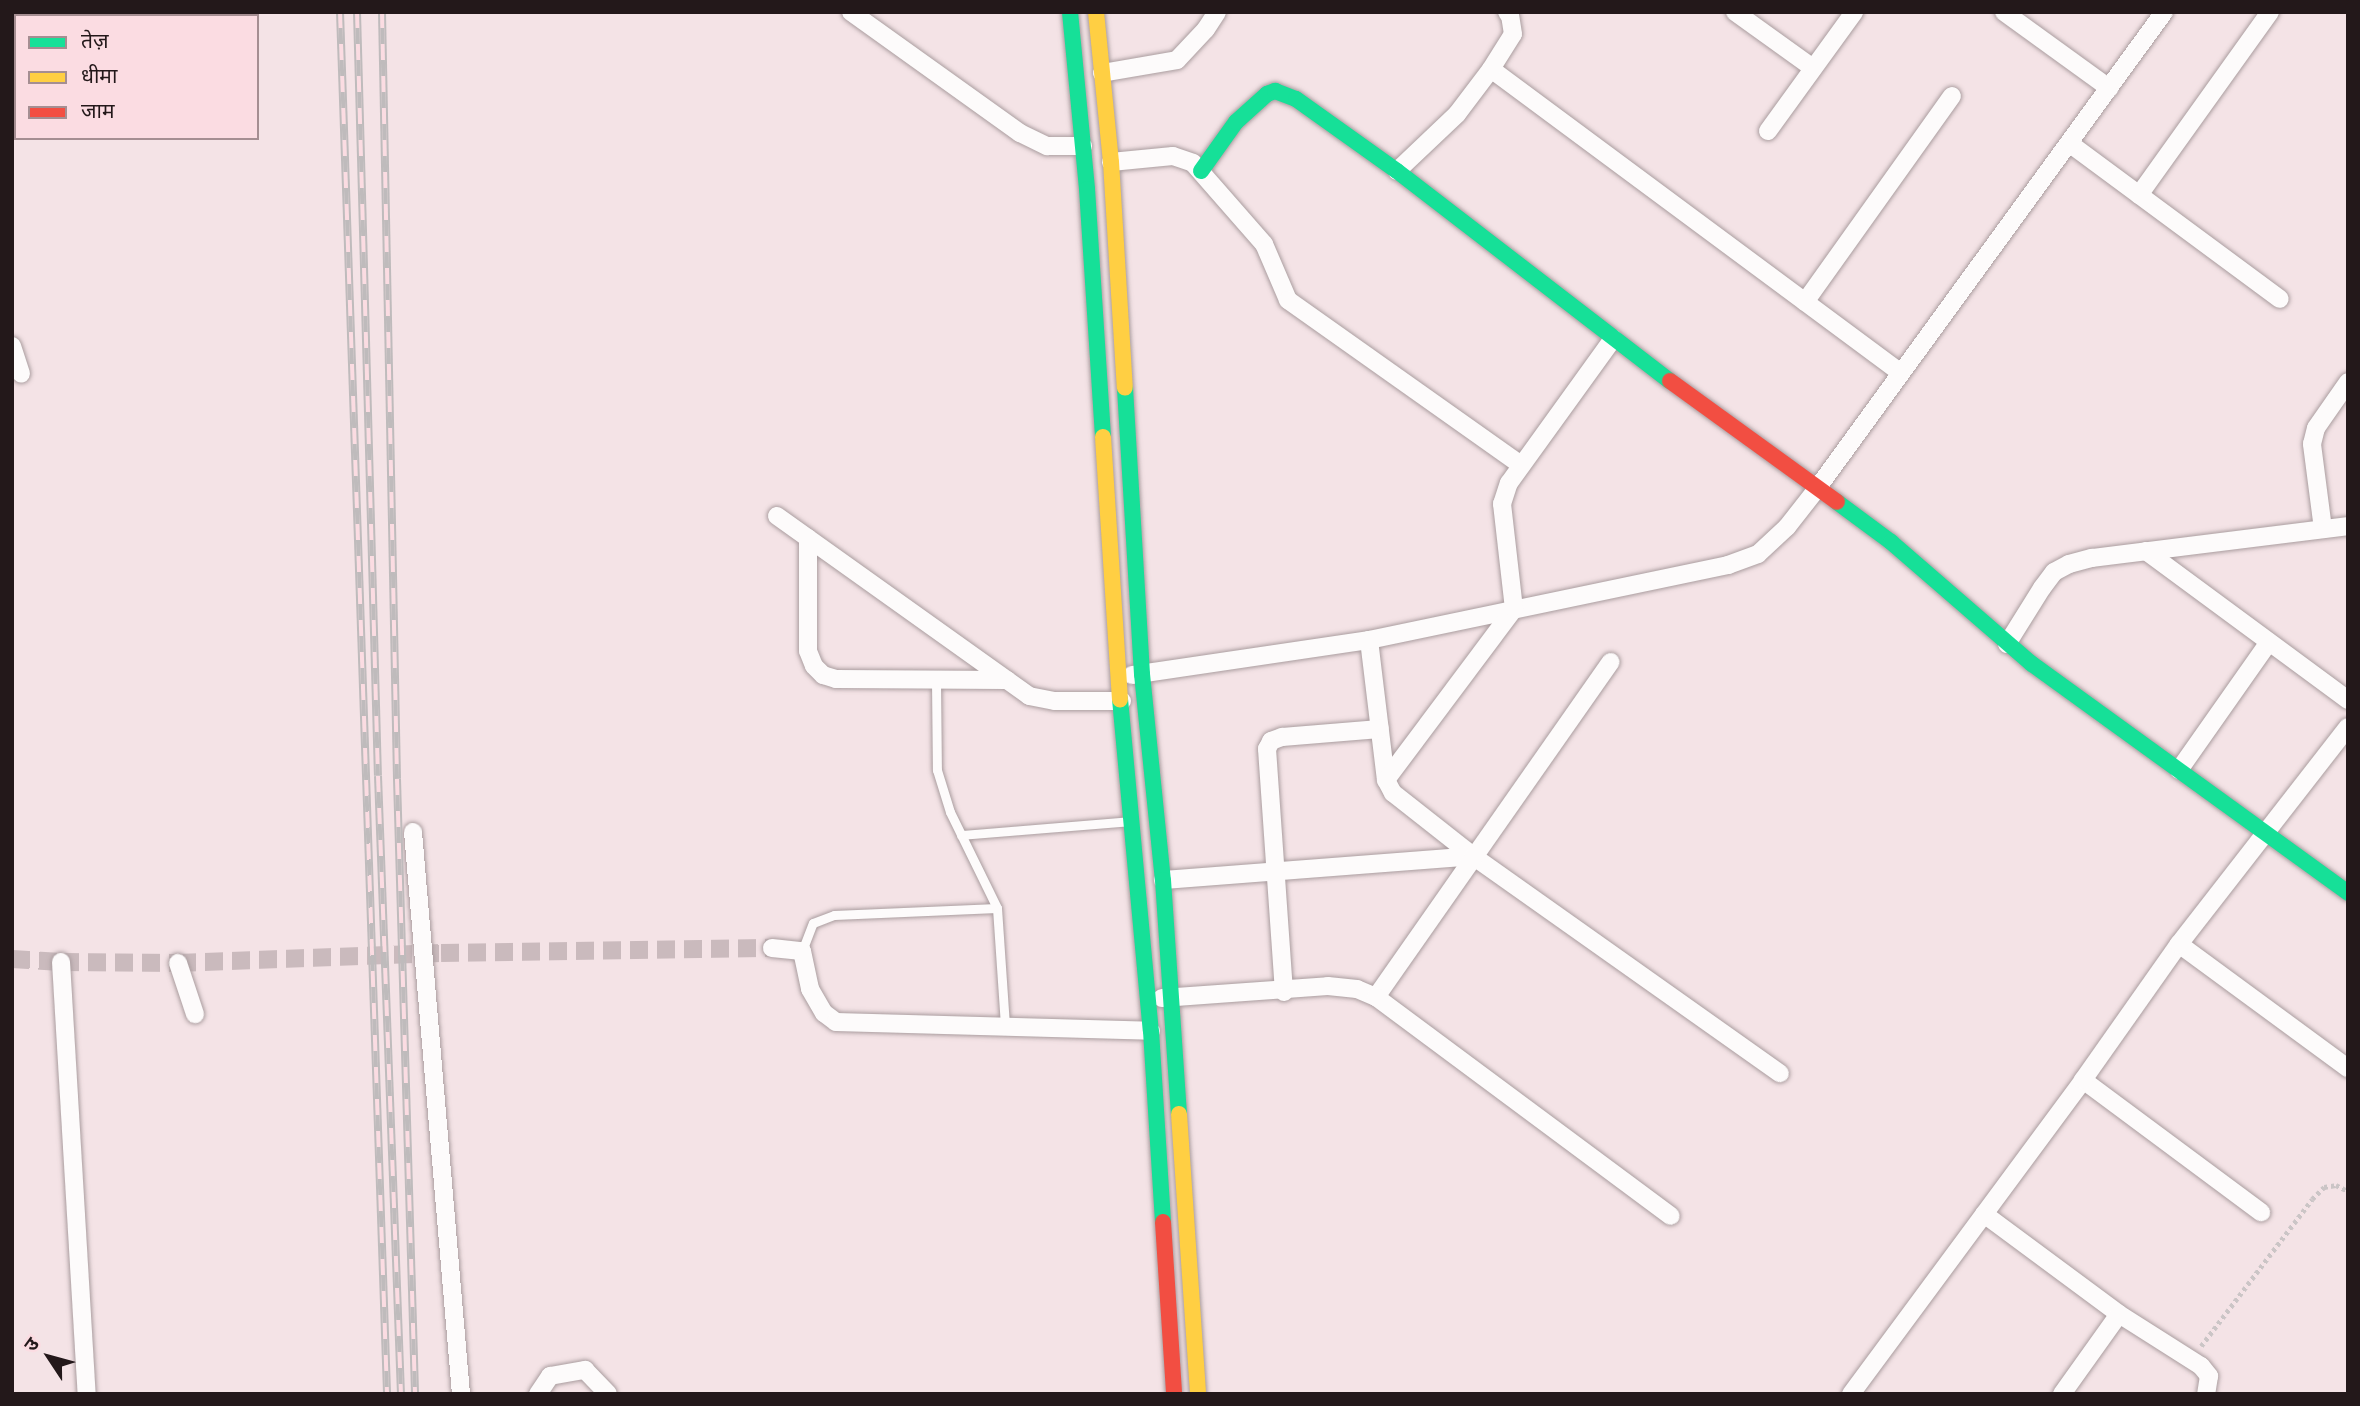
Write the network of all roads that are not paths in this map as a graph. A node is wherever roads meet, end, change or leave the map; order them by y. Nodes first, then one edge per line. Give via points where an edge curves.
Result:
1 (850, 12) edge
2 (1070, 12) edge
3 (1096, 12) edge
4 (1217, 12) edge
5 (1507, 12) edge
6 (1735, 12) edge
7 (1854, 12) edge
8 (2004, 12) edge
9 (2164, 12) edge
10 (2270, 12) edge
11 (1813, 68) junction
12 (1491, 69) junction
13 (1102, 73) junction
14 (2109, 88) junction
15 (1952, 96) dead end
16 (1768, 131) dead end
17 (2069, 143) junction
18 (1083, 146) junction
19 (1111, 162) junction
20 (1200, 171) junction
21 (1397, 171) junction
22 (2139, 195) junction
23 (2280, 299) dead end
24 (1805, 302) junction
25 (1613, 339) junction
26 (12, 346) edge
27 (1901, 373) junction
28 (22, 374) dead end
29 (2348, 382) edge
30 (1520, 464) junction
31 (1816, 490) junction
32 (778, 516) dead end
33 (2348, 526) edge
34 (2323, 529) junction
35 (808, 538) junction
36 (2146, 551) junction
37 (1514, 610) junction
38 (1369, 640) junction
39 (2269, 642) junction
40 (2007, 644) junction
41 (1611, 662) dead end
42 (1142, 674) junction
43 (1118, 678) junction
44 (1007, 680) junction
45 (936, 681) junction
46 (2348, 700) edge
47 (1122, 701) junction
48 (2348, 727) edge
49 (1380, 729) junction
50 (2179, 770) junction
51 (1386, 780) junction
52 (1132, 821) junction
53 (413, 832) dead end
54 (2265, 832) junction
55 (961, 835) junction
56 (1473, 856) junction
57 (1274, 872) junction
58 (1163, 880) junction
59 (2348, 892) edge
60 (998, 908) junction
61 (2179, 944) junction
62 (772, 948) tunnel mouth
63 (802, 951) junction
64 (61, 962) dead end
65 (177, 962) dead end
66 (1284, 992) junction
67 (1376, 997) junction
68 (1172, 998) junction
69 (1148, 999) junction
70 (195, 1014) dead end
71 (1005, 1026) junction
72 (1151, 1031) junction
73 (2348, 1068) edge
74 (1780, 1073) dead end
75 (2083, 1080) junction
76 (2261, 1212) dead end
77 (1984, 1214) junction
78 (1671, 1216) dead end
79 (2119, 1314) junction
80 (87, 1394) edge
81 (461, 1394) edge
82 (538, 1394) edge
83 (608, 1394) edge
84 (1174, 1394) edge
85 (1198, 1394) edge
86 (1851, 1394) edge
87 (2062, 1394) edge
88 (2206, 1394) edge

1 - 18 street via 1020,133 1047,146
2 - 18 street
3 - 13 street
4 - 13 street via 1177,60
5 - 12 street via 1513,34
6 - 11 street
7 - 11 street
8 - 14 street
9 - 14 street
10 - 22 street
11 - 16 street
12 - 21 street via 1457,114
12 - 24 street
13 - 19 street
14 - 17 street
15 - 24 street
17 - 22 street
17 - 27 street
18 - 43 street
19 - 20 street via 1173,156 1193,163
19 - 42 street
20 - 21 street via 1236,122 1275,91 1296,99
20 - 30 street via 1264,244 1288,300
21 - 25 street
22 - 23 street
24 - 27 street
25 - 30 street
25 - 31 street
26 - 28 street
27 - 31 street
29 - 34 street via 2316,428 2312,444
30 - 37 street via 1502,504
31 - 37 street via 1758,554 1728,565
31 - 40 street via 1891,542
32 - 35 street
33 - 34 street
34 - 36 street
35 - 44 street
35 - 45 street via 808,651 814,666 836,679
36 - 39 street
36 - 40 street via 2092,558 2054,572
37 - 38 street
37 - 51 street
38 - 42 street
38 - 49 street
39 - 46 street
39 - 50 street
40 - 50 street
41 - 56 street
42 - 43 street
42 - 58 street
43 - 47 street
44 - 45 street
44 - 47 street via 1029,696 1055,701
45 - 55 lane via 937,769
47 - 52 street
48 - 54 street
49 - 51 street
49 - 57 street via 1272,741 1266,758
50 - 54 street
51 - 56 street via 1404,805
52 - 55 lane
52 - 69 street
53 - 81 street
54 - 59 street
54 - 61 street
55 - 60 lane
56 - 57 street
56 - 67 street
56 - 74 street
57 - 58 street
57 - 66 street
58 - 68 street
60 - 63 lane via 834,915 813,923
60 - 71 lane
61 - 73 street
61 - 75 street
62 - 63 street
63 - 71 street via 810,989 824,1013 836,1022
64 - 80 street
65 - 70 street
66 - 67 street via 1328,986 1357,989
66 - 68 street
67 - 78 street
68 - 69 street
68 - 85 street
69 - 72 street
71 - 72 street
72 - 84 street
75 - 76 street
75 - 77 street
77 - 79 street
77 - 86 street
79 - 87 street
79 - 88 street via 2191,1359 2209,1376
82 - 83 street via 550,1376 585,1370

